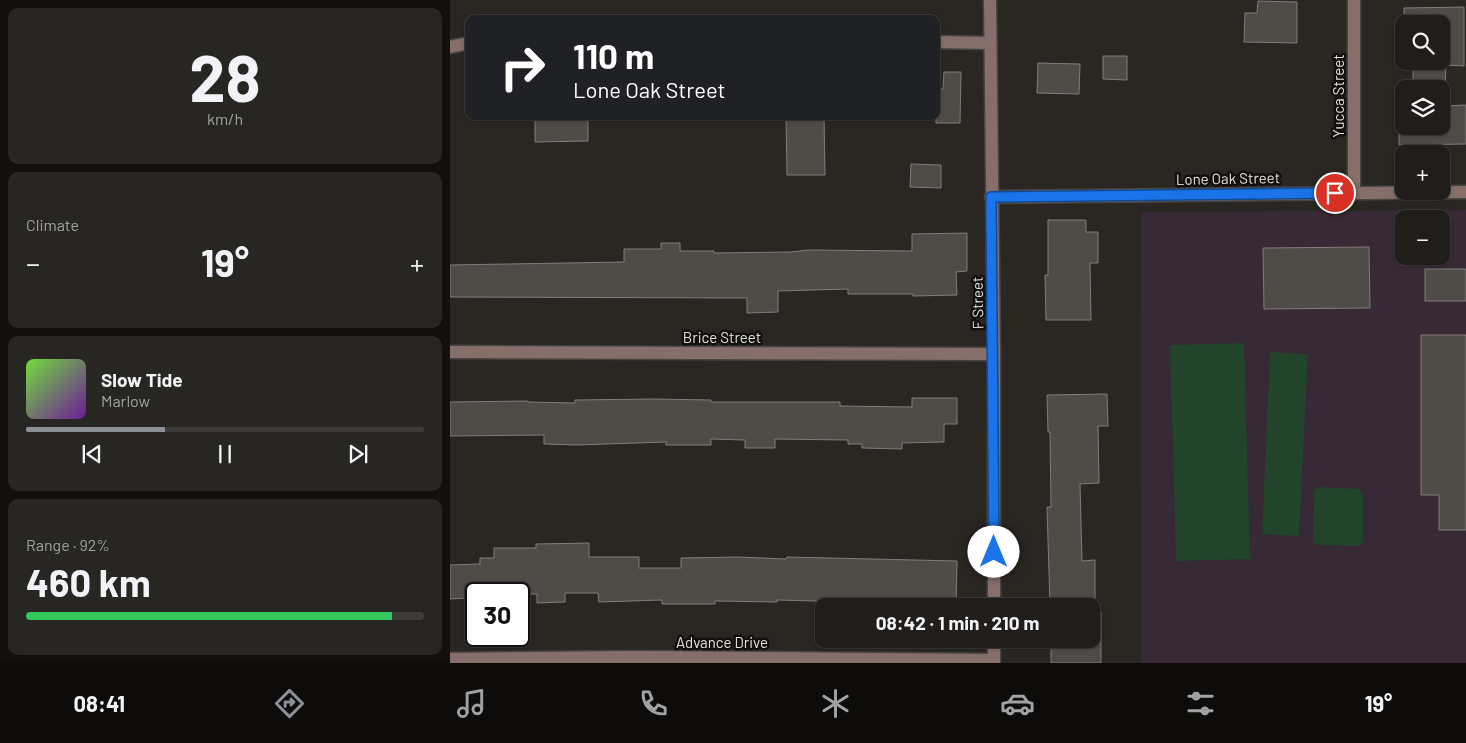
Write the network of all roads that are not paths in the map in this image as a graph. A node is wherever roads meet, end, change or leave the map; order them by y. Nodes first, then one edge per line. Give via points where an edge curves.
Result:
1 (990, 0) edge
2 (1354, 0) edge
3 (940, 42) edge
4 (990, 42) junction
5 (465, 44) edge
6 (450, 47) edge
7 (1354, 192) junction
8 (1466, 192) edge
9 (991, 197) junction
10 (450, 352) edge
11 (994, 354) junction
12 (994, 598) edge
13 (994, 648) edge
14 (450, 659) edge
15 (635, 660) edge
16 (994, 662) edge

1 - 4 street, F Street
2 - 7 street, Yucca Street
3 - 4 street
4 - 9 street, F Street
5 - 6 street
7 - 8 street, Lone Oak Street
7 - 9 street, Lone Oak Street
9 - 11 street, F Street
10 - 11 street, Brice Street
11 - 12 street, F Street
13 - 16 street
14 - 15 street, Advance Drive
15 - 16 street, Advance Drive

